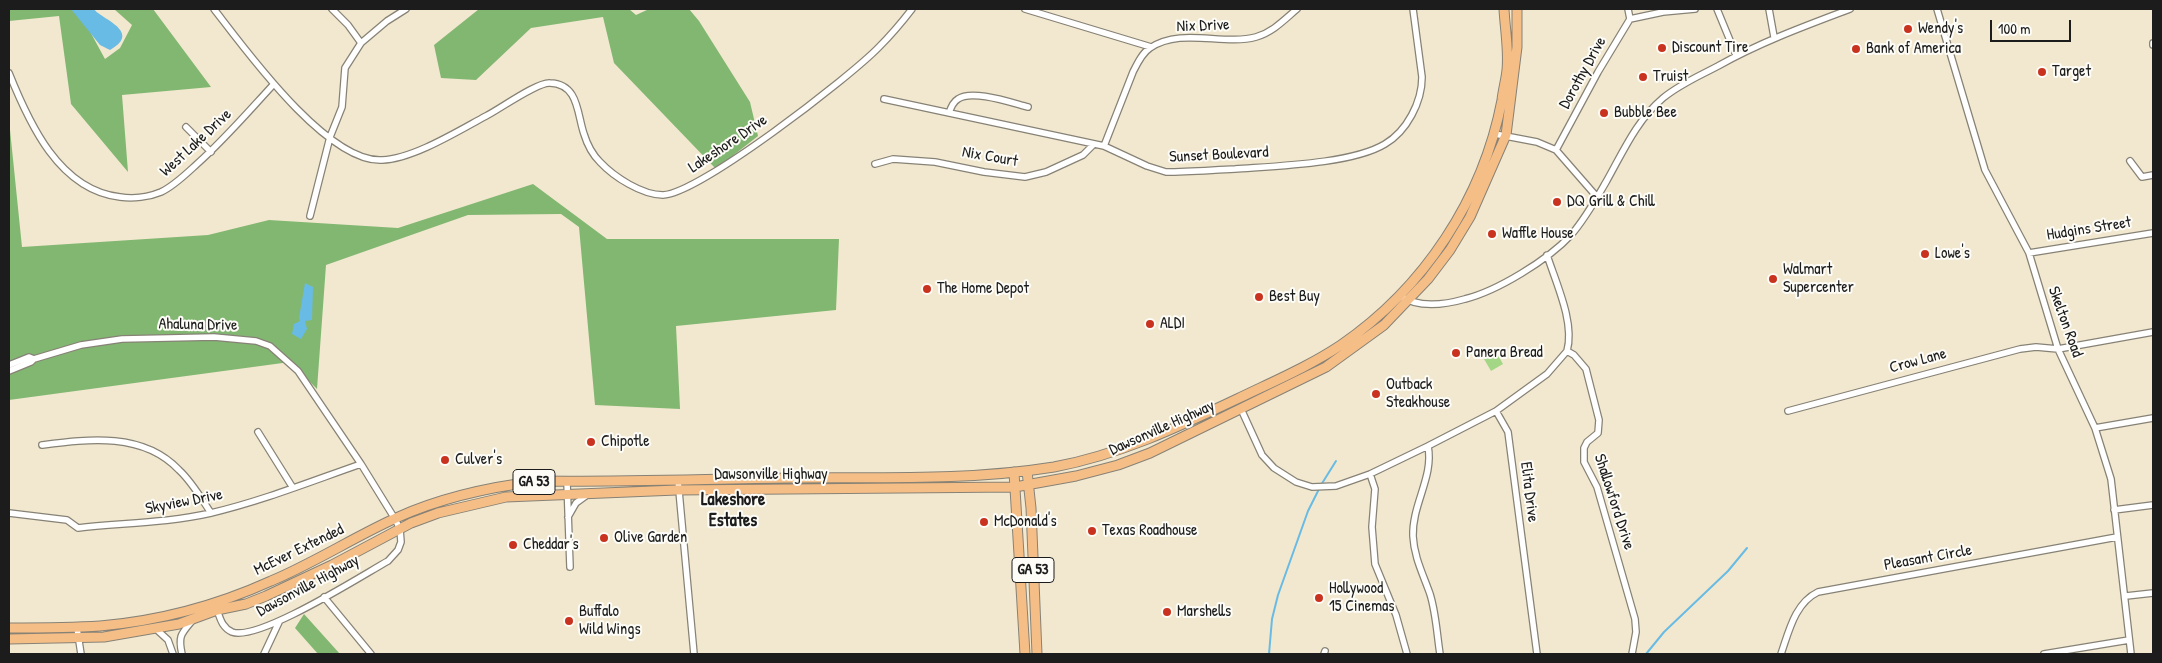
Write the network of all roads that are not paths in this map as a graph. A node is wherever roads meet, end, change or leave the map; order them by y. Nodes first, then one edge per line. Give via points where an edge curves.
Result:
1 (214, 9) edge
2 (332, 9) edge
3 (406, 9) edge
4 (912, 9) edge
5 (1025, 9) edge
6 (1297, 9) edge
7 (1413, 9) edge
8 (1504, 9) edge
9 (1517, 9) edge
10 (1628, 9) edge
11 (1696, 9) edge
12 (1717, 9) edge
13 (1769, 9) edge
14 (1850, 9) edge
15 (1937, 9) edge
16 (1630, 19) junction
17 (1774, 37) junction
18 (361, 43) junction
19 (1151, 47) junction
20 (1736, 55) junction
21 (9, 74) edge
22 (273, 85) junction
23 (884, 99) dead end
24 (1028, 107) dead end
25 (950, 113) junction
26 (186, 127) dead end
27 (1495, 134) junction
28 (1506, 135) junction
29 (330, 137) junction
30 (1094, 144) junction
31 (1104, 146) junction
32 (1556, 150) junction
33 (211, 152) junction
34 (2130, 161) dead end
35 (875, 164) dead end
36 (2153, 176) edge
37 (1597, 198) junction
38 (310, 216) dead end
39 (2153, 233) edge
40 (2029, 253) junction
41 (1547, 255) junction
42 (1399, 295) junction
43 (1408, 301) junction
44 (2153, 332) edge
45 (2058, 349) junction
46 (1567, 351) junction
47 (34, 358) junction
48 (9, 365) edge
49 (9, 371) edge
50 (1241, 409) junction
51 (1788, 411) dead end
52 (1496, 412) junction
53 (2153, 418) edge
54 (2095, 428) junction
55 (258, 432) dead end
56 (42, 445) dead end
57 (1428, 446) junction
58 (361, 464) junction
59 (1026, 471) junction
60 (1014, 472) junction
61 (1370, 474) junction
62 (790, 478) junction
63 (678, 480) junction
64 (567, 482) junction
65 (1028, 486) junction
66 (1015, 487) junction
67 (293, 488) junction
68 (791, 489) junction
69 (677, 490) junction
70 (593, 492) junction
71 (566, 493) junction
72 (2153, 505) edge
73 (2114, 510) junction
74 (9, 513) edge
75 (211, 513) junction
76 (568, 517) junction
77 (395, 519) junction
78 (400, 529) junction
79 (2117, 537) junction
80 (570, 567) dead end
81 (2153, 593) edge
82 (2126, 596) junction
83 (324, 597) junction
84 (215, 606) junction
85 (194, 618) junction
86 (279, 622) junction
87 (9, 628) edge
88 (77, 628) junction
89 (156, 629) junction
90 (1024, 635) junction
91 (9, 639) edge
92 (78, 639) junction
93 (2129, 640) junction
94 (81, 654) edge
95 (173, 654) edge
96 (182, 654) edge
97 (264, 654) edge
98 (372, 654) edge
99 (694, 654) edge
100 (1025, 654) edge
101 (1032, 654) edge
102 (1037, 654) edge
103 (1407, 654) edge
104 (1440, 654) edge
105 (1537, 654) edge
106 (1632, 654) edge
107 (1781, 654) edge
108 (2044, 654) edge
109 (2131, 654) edge

1 - 22 street, Lakeshore Drive
2 - 18 street
3 - 18 street
4 - 29 street, Lakeshore Drive via 879,48 849,74 706,178 671,194 641,189 599,161 584,134 574,96 564,86 549,82 534,87 441,140 395,158 381,160 353,155
5 - 19 street
6 - 19 street, Nix Drive via 1273,29 1255,37 1186,38
7 - 31 street, Sunset Boulevard via 1422,77 1420,95 1401,131 1379,147 1343,158 1288,165 1178,172 1153,169
8 - 27 main road, Dawsonville Highway via 1507,70
9 - 28 main road, Dawsonville Highway via 1518,47
10 - 16 street
11 - 16 street
12 - 20 street
13 - 17 street
14 - 17 street
15 - 40 street, Skelton Road via 1985,170
16 - 32 street, Dorothy Drive
17 - 20 street
18 - 29 street via 345,68 342,108
19 - 31 street via 1133,72
20 - 37 street via 1683,83 1654,107 1628,141
21 - 33 street, West Lake Drive via 33,127 50,152 82,184 102,193 134,198 160,192 182,178
22 - 29 street, Lakeshore Drive
22 - 33 street, West Lake Drive
23 - 25 street, Sunset Boulevard
24 - 25 street via 989,97 964,96 956,100
25 - 30 street, Sunset Boulevard
26 - 33 street
27 - 28 street
27 - 42 main road, Dawsonville Highway via 1474,190 1460,214 1435,254
28 - 32 street
28 - 43 main road, Dawsonville Highway via 1470,217 1441,264
29 - 38 street
30 - 31 street, Sunset Boulevard
30 - 35 street, Nix Court via 1083,155 1046,172 1024,177 935,162 893,160
32 - 37 street
34 - 36 street via 2142,177
37 - 41 street via 1570,237
39 - 40 street, Hudgins Street
40 - 45 street, Skelton Road
41 - 43 street via 1475,297 1441,303
41 - 46 street via 1569,325
42 - 43 street
42 - 59 main road, Dawsonville Highway via 1371,322 1321,358 1201,417 1127,448 1087,460
43 - 50 main road, Dawsonville Highway via 1368,338 1326,367
44 - 45 street, Crow Lane
45 - 51 street, Crow Lane via 2020,349
45 - 54 street, Skelton Road
46 - 52 street via 1547,374
46 - 106 street, Shallowford Drive via 1586,369 1599,420 1598,433 1584,448 1584,462 1597,487 1635,619
47 - 48 street, Ahaluna Drive
47 - 49 street, Ahaluna Drive
47 - 58 street, Ahaluna Drive via 81,345 122,339 214,336 256,341 270,346 298,371
50 - 61 street via 1262,455 1274,468 1296,482 1312,487 1336,486
50 - 65 main road, Dawsonville Highway via 1175,442 1118,465
52 - 57 street
52 - 105 street, Elita Drive via 1508,432
53 - 54 street
54 - 73 street, Skelton Road via 2111,479
55 - 67 street
56 - 75 street via 106,439 146,448 179,469
57 - 61 street
57 - 104 street via 1430,465 1415,514 1413,534 1419,569 1430,595
58 - 67 street, Skyview Drive
58 - 77 street, Ahaluna Drive
59 - 60 main road, Dawsonville Highway / GA 53
59 - 65 main road, GA 53
60 - 62 main road, Dawsonville Highway / GA 53 via 895,478
60 - 66 main road
61 - 103 street via 1375,489 1372,527 1375,564 1396,615
62 - 63 main road, Dawsonville Highway / GA 53
62 - 68 main road
63 - 64 main road, Dawsonville Highway / GA 53
63 - 69 street
64 - 71 street
64 - 77 main road, Dawsonville Highway / GA 53 via 539,481 482,490 443,500
65 - 66 main road, Dawsonville Highway
65 - 102 main road, GA 53
66 - 68 main road, Dawsonville Highway / GA 53
66 - 90 main road, GA 53
67 - 75 street, Skyview Drive
68 - 69 main road, Dawsonville Highway / GA 53
69 - 70 main road, Dawsonville Highway / GA 53
69 - 99 street
70 - 71 main road, Dawsonville Highway / GA 53
70 - 76 street via 576,503
71 - 76 street
71 - 78 main road, Dawsonville Highway / GA 53 via 506,496 438,512
72 - 73 street
73 - 79 street, Skelton Road
74 - 75 street, Skyview Drive via 67,520 78,528 143,524
76 - 80 street
77 - 78 street, Ahaluna Drive
77 - 84 main road, McEver Extended / GA 53
78 - 83 street, Dawsonville Highway via 401,542 394,556
78 - 84 main road, Dawsonville Highway / GA 53 via 266,596 246,604
79 - 82 street, Skelton Road
79 - 107 street, Pleasant Circle via 1818,592 1798,610
81 - 82 street
82 - 93 street, Skelton Road
83 - 86 street, Dawsonville Highway
83 - 98 street
84 - 85 main road, Dawsonville Highway / GA 53
84 - 86 street, Dawsonville Highway via 222,625 238,633
84 - 88 main road, Dawsonville Highway / GA 53
85 - 89 main road, Dawsonville Highway / GA 53
85 - 96 street via 181,634
86 - 97 street
87 - 88 main road, Dawsonville Highway / GA 53
88 - 92 street
89 - 92 main road, Dawsonville Highway / GA 53
89 - 95 street via 168,640
90 - 100 main road, GA 53
90 - 101 main road
91 - 92 main road, Dawsonville Highway / GA 53
92 - 94 street
93 - 108 street
93 - 109 street, Skelton Road

